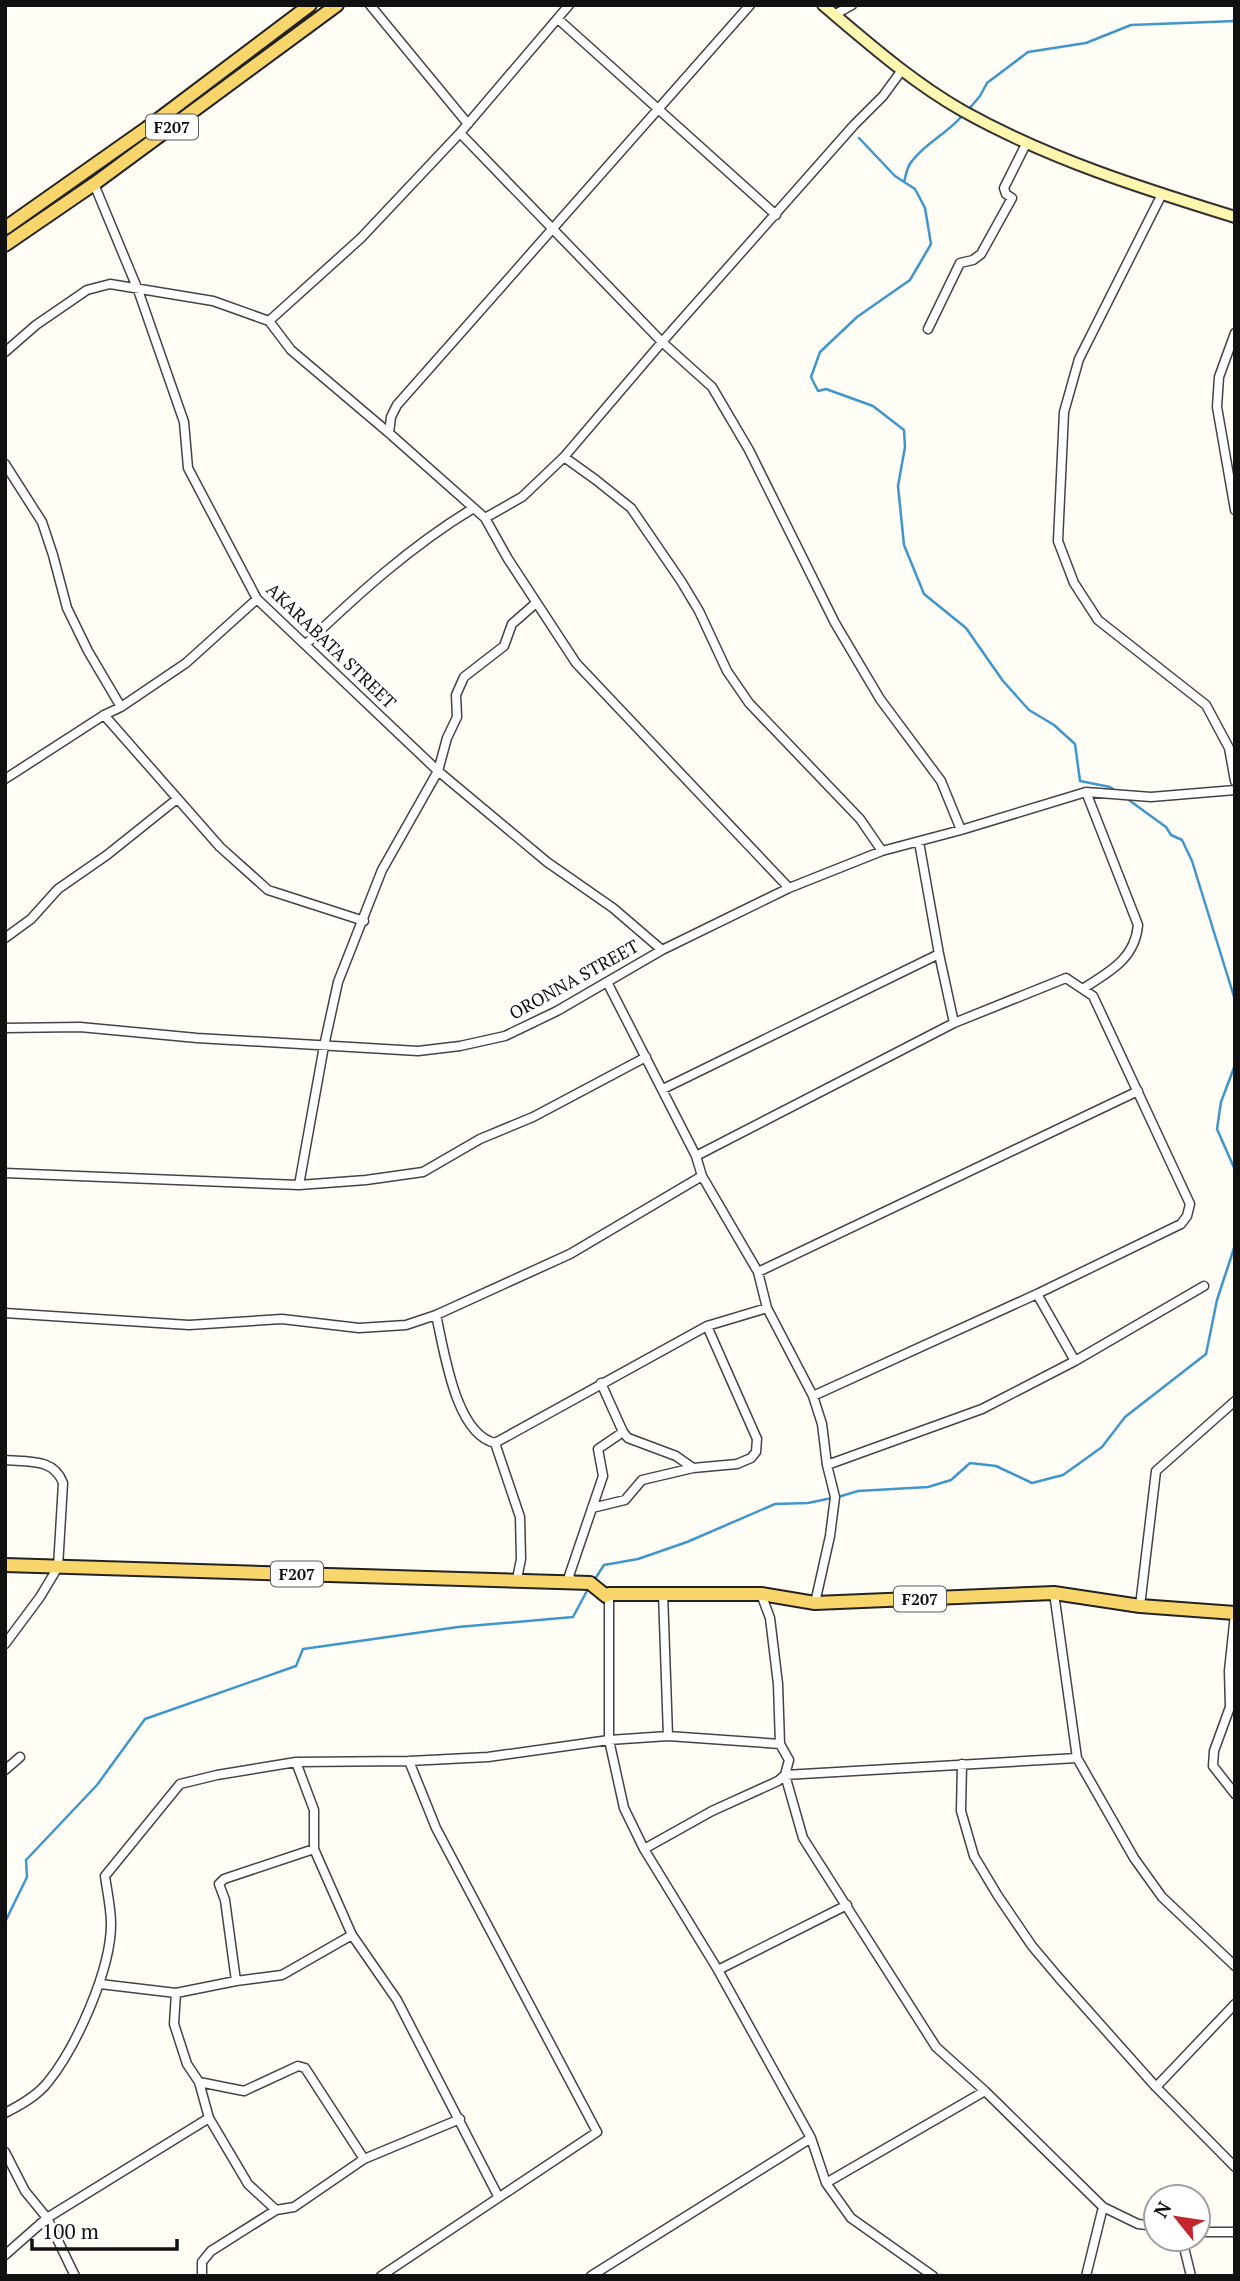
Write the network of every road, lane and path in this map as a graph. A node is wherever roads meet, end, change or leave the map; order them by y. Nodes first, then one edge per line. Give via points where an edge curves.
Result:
1 (310, 5) edge
2 (337, 5) edge
3 (370, 5) edge
4 (569, 5) edge
5 (750, 5) edge
6 (823, 5) edge
7 (852, 5) edge
8 (834, 15) junction
9 (558, 19) junction
10 (902, 70) junction
11 (659, 110) junction
12 (468, 124) junction
13 (460, 133) junction
14 (1026, 144) junction
15 (94, 184) junction
16 (1162, 194) junction
17 (776, 215) junction
18 (1235, 217) edge
19 (5, 228) edge
20 (554, 229) junction
21 (5, 245) edge
22 (138, 290) junction
23 (270, 321) junction
24 (928, 329) dead end
25 (1235, 333) edge
26 (662, 342) junction
27 (5, 352) edge
28 (389, 433) junction
29 (564, 457) junction
30 (5, 464) edge
31 (1233, 500) edge
32 (472, 509) junction
33 (1235, 510) edge
34 (485, 518) junction
35 (257, 599) junction
36 (536, 603) junction
37 (306, 644) junction
38 (121, 707) junction
39 (104, 715) junction
40 (438, 771) junction
41 (6, 777) edge
42 (1235, 781) edge
43 (1235, 790) edge
44 (1087, 791) junction
45 (177, 799) junction
46 (961, 830) junction
47 (919, 842) junction
48 (882, 851) junction
49 (789, 888) junction
50 (364, 921) junction
51 (5, 938) edge
52 (662, 950) junction
53 (939, 954) junction
54 (607, 982) junction
55 (1084, 988) junction
56 (954, 1023) junction
57 (5, 1028) edge
58 (324, 1046) junction
59 (646, 1058) junction
60 (663, 1089) junction
61 (1138, 1091) junction
62 (696, 1156) junction
63 (5, 1172) edge
64 (702, 1175) junction
65 (299, 1185) junction
66 (758, 1272) junction
67 (1204, 1286) dead end
68 (1037, 1294) junction
69 (767, 1308) junction
70 (5, 1313) edge
71 (436, 1315) junction
72 (707, 1326) junction
73 (1075, 1361) junction
74 (601, 1382) junction
75 (813, 1396) junction
76 (1235, 1401) edge
77 (623, 1433) junction
78 (495, 1443) junction
79 (5, 1460) edge
80 (827, 1465) junction
81 (693, 1468) junction
82 (592, 1508) junction
83 (5, 1565) edge
84 (58, 1567) junction
85 (517, 1580) junction
86 (573, 1582) junction
87 (663, 1593) junction
88 (1055, 1593) junction
89 (761, 1594) junction
90 (608, 1595) junction
91 (815, 1603) junction
92 (1140, 1606) junction
93 (1235, 1614) edge
94 (5, 1643) edge
95 (1232, 1708) edge
96 (668, 1736) junction
97 (609, 1740) junction
98 (780, 1744) junction
99 (20, 1757) dead end
100 (1077, 1758) junction
101 (409, 1761) junction
102 (296, 1762) junction
103 (962, 1764) junction
104 (5, 1770) edge
105 (785, 1776) junction
106 (1235, 1794) edge
107 (314, 1849) junction
108 (644, 1849) junction
109 (847, 1905) junction
110 (352, 1935) junction
111 (1235, 1966) edge
112 (718, 1970) junction
113 (236, 1981) junction
114 (100, 1984) junction
115 (176, 1993) junction
116 (1235, 2004) edge
117 (199, 2082) junction
118 (1156, 2087) junction
119 (985, 2091) junction
120 (5, 2113) edge
121 (209, 2118) junction
122 (460, 2119) junction
123 (811, 2138) junction
124 (5, 2152) edge
125 (364, 2159) junction
126 (1235, 2167) edge
127 (826, 2183) junction
128 (498, 2196) junction
129 (1103, 2207) junction
130 (276, 2210) junction
131 (47, 2218) junction
132 (1142, 2224) edge
133 (1212, 2232) edge
134 (1235, 2232) edge
135 (1185, 2253) edge
136 (5, 2255) edge
137 (75, 2276) edge
138 (202, 2276) edge
139 (381, 2276) edge
140 (591, 2276) edge
141 (933, 2276) edge
142 (1086, 2276) edge
143 (1191, 2276) edge

1 - 19 main road, F207 via 148,128
2 - 15 main road, F207
3 - 12 street
4 - 9 street
5 - 11 street
6 - 8 street
7 - 8 street
8 - 10 street
9 - 11 street
9 - 12 street
10 - 14 street
10 - 17 street
11 - 17 street
11 - 20 street
12 - 13 street
13 - 20 street
13 - 23 street via 361,238
14 - 16 street
14 - 24 street via 1004,187 1012,198 981,254 960,263
15 - 21 main road, F207
15 - 22 street, AKARABATA STREET
16 - 18 street
16 - 42 street via 1079,359 1064,412 1058,541 1074,583 1098,620 1206,705 1228,748
17 - 26 street
20 - 26 street
20 - 28 street via 397,405
22 - 23 street via 213,301
22 - 27 street via 110,284 86,290
22 - 35 street, AKARABATA STREET via 184,422 188,468
23 - 28 street via 291,350
25 - 31 street via 1219,377 1217,407
26 - 29 street
26 - 46 street via 712,387 749,450 835,624 880,699 940,781
28 - 32 street
29 - 34 street via 522,497
29 - 48 street via 631,508 681,581 727,671 749,703 860,820
30 - 38 street via 42,522 67,608
31 - 33 street
32 - 34 street
32 - 37 street via 401,559
34 - 36 street
35 - 37 street, AKARABATA STREET
35 - 38 street via 186,663
36 - 40 street via 512,624 504,646 464,677 456,695 457,717
36 - 49 street via 576,663
37 - 40 street, AKARABATA STREET
38 - 39 street
39 - 41 street
39 - 45 street
40 - 50 street via 382,870
40 - 52 street, AKARABATA STREET
43 - 44 street via 1151,797
44 - 46 street, ORONNA STREET
44 - 55 street via 1138,925 1131,951 1118,966
45 - 50 street via 220,847 268,890
45 - 51 street via 58,889 31,919
46 - 47 street, ORONNA STREET
47 - 48 street, ORONNA STREET
47 - 53 street
48 - 49 street, ORONNA STREET
49 - 52 street, ORONNA STREET
50 - 58 street via 338,982
52 - 54 street, ORONNA STREET
53 - 56 street
53 - 60 street
54 - 58 street, ORONNA STREET via 505,1035 460,1046 418,1051
54 - 59 street
55 - 56 street via 1066,978
55 - 61 street via 1093,996
56 - 62 street
57 - 58 street, ORONNA STREET via 80,1027
58 - 65 street
59 - 60 street
59 - 65 street via 423,1172
60 - 62 street
61 - 66 street
61 - 68 street via 1190,1204 1187,1216 1181,1224
62 - 64 street
63 - 65 street
64 - 66 street
64 - 71 street via 570,1254
66 - 69 street
67 - 73 street
68 - 73 street
68 - 75 street
69 - 72 street
69 - 75 street
70 - 71 street via 188,1325 282,1319 359,1328 406,1325
71 - 78 street via 452,1389 475,1433
72 - 74 street
72 - 81 street via 757,1439 756,1452 737,1464
73 - 80 street via 982,1409
74 - 77 street
74 - 78 street
75 - 80 street
76 - 92 street via 1156,1471
77 - 81 street
77 - 82 street via 597,1448 603,1476
78 - 85 street via 520,1517
79 - 84 street via 48,1463 60,1474
80 - 91 street via 835,1497
81 - 82 street via 642,1480 625,1500
82 - 86 street via 569,1576
83 - 84 main road, F207
84 - 85 main road, F207
84 - 94 street
85 - 86 main road, F207
86 - 90 main road, F207 via 590,1583
87 - 89 main road, F207
87 - 90 main road, F207
87 - 96 street
88 - 91 main road, F207
88 - 92 main road, F207
88 - 100 street
89 - 91 main road, F207
89 - 98 street via 770,1618
90 - 97 street
92 - 93 main road, F207
93 - 95 street
95 - 106 street via 1214,1751 1213,1766
96 - 97 street
96 - 98 street
97 - 101 street
97 - 108 street via 624,1808
98 - 105 street via 789,1760
99 - 104 street
100 - 103 street
100 - 111 street via 1134,1858 1162,1897
101 - 102 street
101 - 128 street via 436,1828 597,2132
102 - 107 street via 314,1810
102 - 114 street via 180,1784 105,1876 111,1926
103 - 105 street
103 - 118 street via 961,1811 974,1856 998,1896 1050,1967
105 - 108 street
105 - 109 street via 803,1838
107 - 110 street
107 - 113 street via 219,1884
108 - 112 street
109 - 112 street
109 - 119 street via 936,2048
110 - 113 street via 282,1975
110 - 122 street via 397,2000
112 - 123 street
113 - 115 street
114 - 115 street
114 - 120 street via 67,2054 47,2083 24,2104
115 - 117 street via 174,2024 187,2064
116 - 118 street
117 - 121 street
117 - 125 street via 244,2091 298,2066 304,2068
118 - 126 street
119 - 127 street
119 - 129 street
121 - 130 street via 248,2184
121 - 131 street
122 - 125 street
122 - 128 street
123 - 127 street
123 - 140 street
124 - 131 street via 25,2191
125 - 130 street via 294,2207
127 - 141 street via 851,2218
128 - 139 street
129 - 132 street
129 - 142 street
130 - 138 street via 211,2251 202,2262
131 - 136 street
131 - 137 street
133 - 134 street
135 - 143 street

